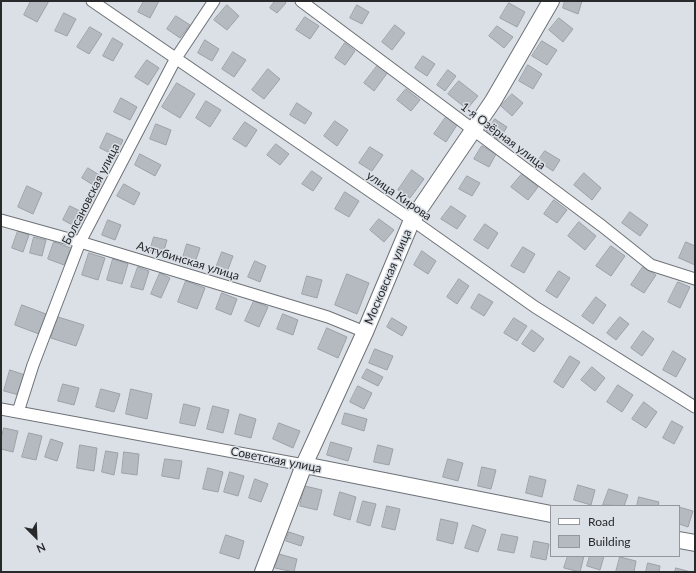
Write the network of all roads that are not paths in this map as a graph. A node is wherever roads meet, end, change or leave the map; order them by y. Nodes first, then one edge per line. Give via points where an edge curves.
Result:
1 (92, 1) edge
2 (214, 1) edge
3 (300, 1) edge
4 (551, 1) edge
5 (176, 58) junction
6 (474, 130) junction
7 (1, 220) edge
8 (412, 220) junction
9 (80, 242) junction
10 (695, 279) edge
11 (365, 332) junction
12 (695, 407) edge
13 (1, 408) edge
14 (18, 412) junction
15 (304, 465) junction
16 (550, 514) edge
17 (680, 540) edge
18 (695, 543) edge
19 (262, 572) edge

1 - 5 street, улица Кирова
2 - 5 street, Болсановская улица
3 - 6 street, 1-я Озёрная улица
4 - 6 street, Московская улица via 494,101
5 - 8 street, улица Кирова
5 - 9 street, Болсановская улица
6 - 8 street, Московская улица
6 - 10 street, 1-я Озёрная улица via 651,265
7 - 9 street, Ахтубинская улица
8 - 11 street, Московская улица
8 - 12 street, улица Кирова via 535,307
9 - 11 street, Ахтубинская улица via 328,317
9 - 14 street, Болсановская улица via 33,365
11 - 15 street, Московская улица
13 - 14 street, Советская улица
14 - 15 street, Советская улица
15 - 16 street, Советская улица
15 - 19 street, Московская улица
17 - 18 street

